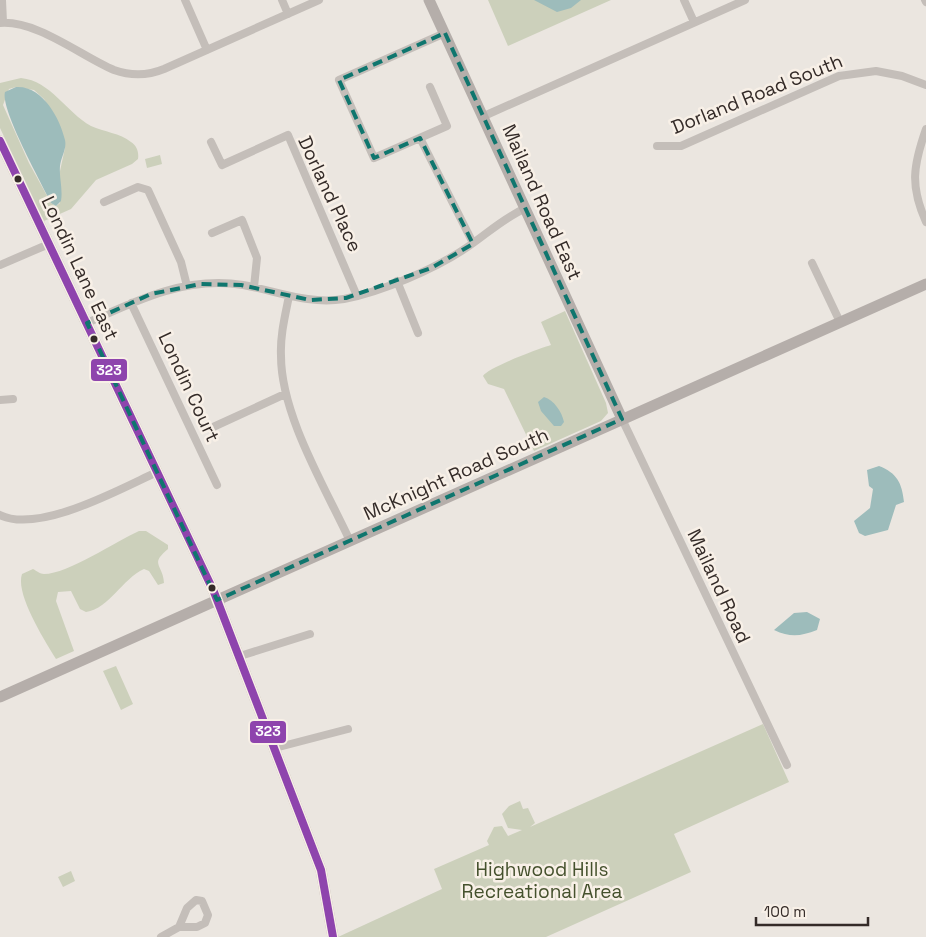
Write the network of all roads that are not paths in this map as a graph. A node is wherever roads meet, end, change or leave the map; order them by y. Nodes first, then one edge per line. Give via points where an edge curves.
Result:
1 (2, 0) edge
2 (185, 0) edge
3 (282, 0) edge
4 (319, 0) edge
5 (429, 0) edge
6 (684, 0) edge
7 (744, 0) edge
8 (288, 14) junction
9 (694, 22) junction
10 (2, 23) edge
11 (445, 33) junction
12 (207, 50) junction
13 (926, 85) edge
14 (430, 87) dead end
15 (484, 116) junction
16 (926, 129) edge
17 (420, 138) junction
18 (0, 141) edge
19 (212, 142) dead end
20 (658, 146) dead end
21 (104, 202) dead end
22 (526, 208) junction
23 (926, 222) edge
24 (212, 233) dead end
25 (473, 243) junction
26 (49, 244) junction
27 (812, 263) dead end
28 (0, 266) edge
29 (398, 281) junction
30 (926, 284) edge
31 (187, 286) junction
32 (254, 287) junction
33 (290, 296) junction
34 (357, 296) junction
35 (131, 303) junction
36 (840, 322) junction
37 (87, 323) junction
38 (418, 333) dead end
39 (285, 394) junction
40 (13, 399) dead end
41 (0, 400) edge
42 (622, 419) junction
43 (211, 428) dead end
44 (157, 472) junction
45 (217, 485) dead end
46 (0, 515) edge
47 (350, 540) junction
48 (217, 600) junction
49 (310, 634) dead end
50 (240, 656) junction
51 (0, 696) edge
52 (348, 729) dead end
53 (275, 748) junction
54 (787, 765) dead end
55 (179, 927) dead end
56 (161, 937) edge
57 (333, 937) edge

1 - 10 street
2 - 12 street
3 - 8 street
4 - 8 street
5 - 11 street, Mailand Road East
6 - 9 street
7 - 9 street
8 - 12 street
9 - 15 street
10 - 12 street via 34,29 108,68 128,74 156,72
11 - 15 street, Mailand Road East
11 - 17 street via 339,80 374,158
13 - 20 street, Dorland Road South via 876,71 845,75 681,146
14 - 17 street via 447,126
15 - 22 street, Mailand Road East
16 - 23 street via 914,174 916,197
17 - 25 street
18 - 26 street, Londin Lane East
19 - 34 street, Dorland Place via 222,165 288,135
21 - 31 street via 138,187 148,190 180,262
22 - 25 street via 498,223
22 - 42 street, Mailand Road East
24 - 32 street via 242,220 257,258
25 - 29 street via 443,262
26 - 28 street
26 - 37 street, Londin Lane East
27 - 36 street
29 - 34 street
29 - 38 street
30 - 36 street, McKnight Road South
31 - 32 street via 219,283
31 - 35 street via 157,292
32 - 33 street
33 - 34 street via 322,300
33 - 39 street via 281,348
35 - 37 street
35 - 45 street, Londin Court
36 - 42 street, McKnight Road South
37 - 44 street, Londin Lane East
39 - 43 street
39 - 47 street via 294,421
40 - 41 street
42 - 47 street, McKnight Road South
42 - 54 street, Mailand Road
44 - 46 street via 94,501 42,518 22,521
44 - 48 street, Londin Lane East
47 - 48 street, McKnight Road South
48 - 50 street, Londin Lane East
48 - 51 street, McKnight Road South
49 - 50 street
50 - 53 street, Londin Lane East
52 - 53 street
53 - 57 street, Londin Lane East via 321,870
55 - 56 street

